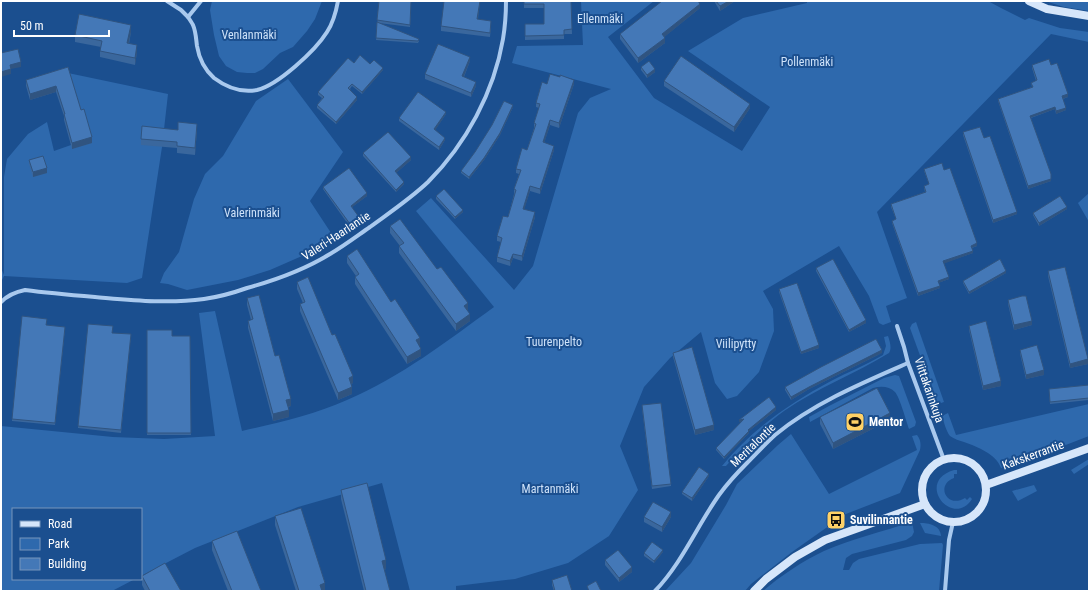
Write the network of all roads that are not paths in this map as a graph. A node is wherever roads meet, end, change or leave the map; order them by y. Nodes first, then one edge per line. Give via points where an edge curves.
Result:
1 (167, 1) edge
2 (201, 1) edge
3 (338, 1) edge
4 (506, 1) edge
5 (1029, 1) edge
6 (1089, 16) edge
7 (188, 17) junction
8 (1, 302) edge
9 (896, 326) dead end
10 (908, 363) junction
11 (1089, 448) edge
12 (944, 460) junction
13 (986, 484) junction
14 (925, 504) junction
15 (953, 522) junction
16 (655, 591) edge
17 (754, 591) edge
18 (945, 591) edge

1 - 7 street
2 - 7 street
3 - 7 street via 333,21 310,52 283,76 257,90 229,87 212,76 204,67 196,34
4 - 8 street, Valeri-Haarlantie via 503,40 495,72 479,112 460,144 412,196 330,254 286,276 204,299 140,301 25,290 8,295
5 - 6 street via 1047,9
9 - 10 street, Viittakarinkuja
10 - 12 street, Viittakarinkuja
10 - 16 street, Meritalontie via 817,406 775,435 720,494 675,567
11 - 13 street, Kakskerrantie
12 - 13 street via 953,458 968,461 980,471
12 - 14 street via 927,474 922,488
13 - 15 street via 985,500 978,513 964,521
14 - 15 street via 935,516
14 - 17 street via 825,540 795,557
15 - 18 street

